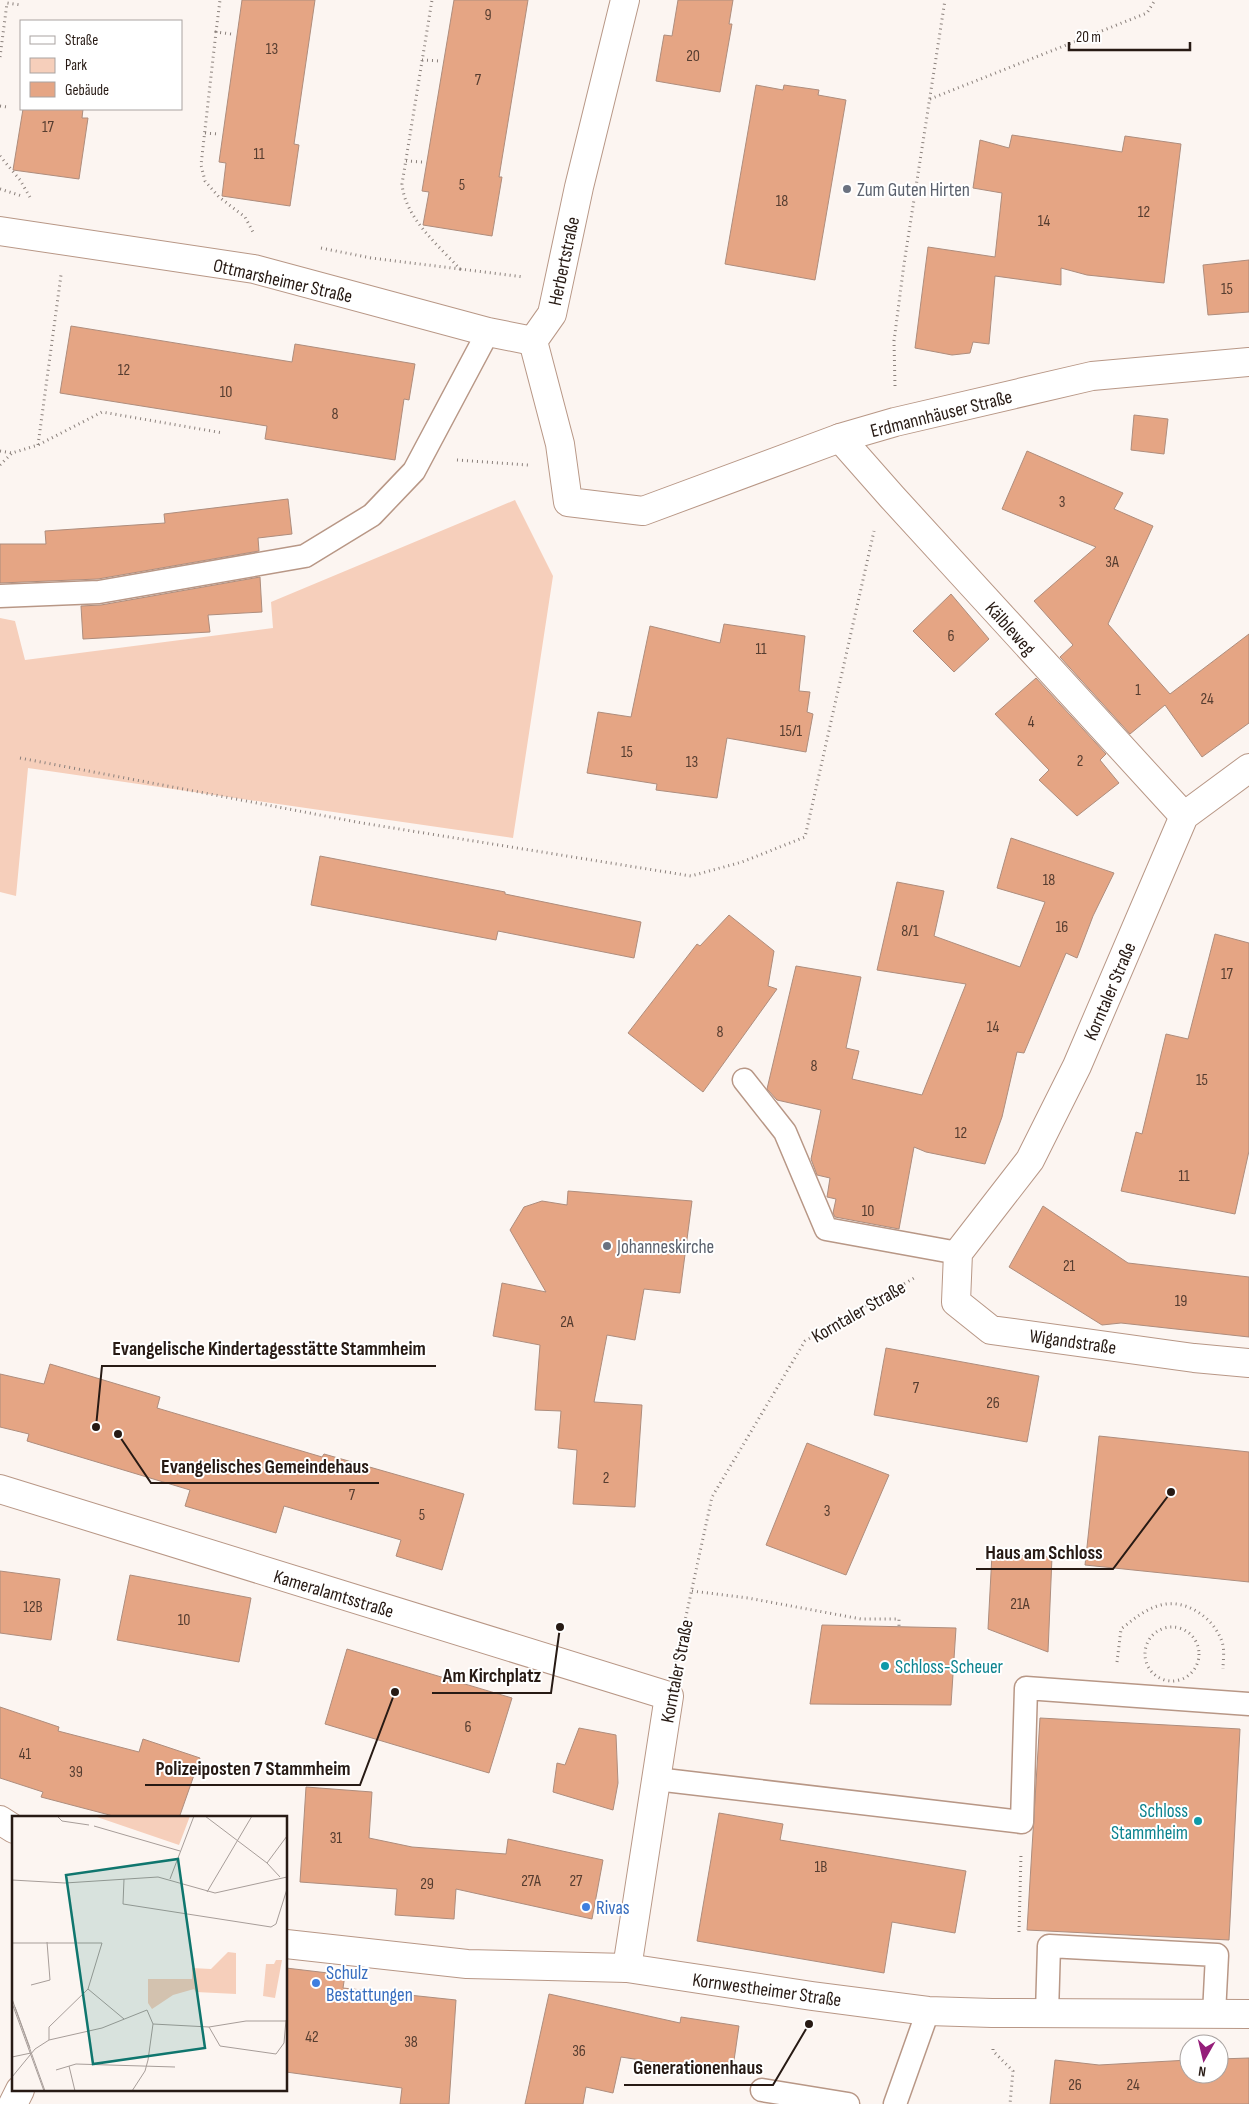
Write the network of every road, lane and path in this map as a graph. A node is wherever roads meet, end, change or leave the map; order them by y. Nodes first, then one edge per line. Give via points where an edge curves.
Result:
1 (220, 0) edge
2 (432, 0) edge
3 (625, 0) edge
4 (945, 0) edge
5 (1155, 0) edge
6 (7, 2) edge
7 (21, 5) dead end
8 (216, 32) junction
9 (231, 34) dead end
10 (0, 57) edge
11 (422, 60) junction
12 (440, 61) dead end
13 (929, 99) junction
14 (0, 106) edge
15 (8, 107) dead end
16 (205, 133) junction
17 (218, 134) dead end
18 (0, 156) edge
19 (406, 161) junction
20 (423, 162) dead end
21 (0, 189) edge
22 (30, 199) junction
23 (40, 200) dead end
24 (0, 231) edge
25 (245, 234) dead end
26 (313, 246) dead end
27 (62, 269) dead end
28 (460, 269) junction
29 (514, 275) dead end
30 (488, 332) junction
31 (533, 341) junction
32 (1249, 362) edge
33 (895, 422) junction
34 (223, 434) dead end
35 (840, 438) junction
36 (38, 445) junction
37 (0, 451) edge
38 (12, 453) junction
39 (422, 458) junction
40 (0, 465) edge
41 (563, 468) junction
42 (892, 497) junction
43 (0, 596) edge
44 (20, 758) dead end
45 (1249, 768) edge
46 (1184, 816) junction
47 (744, 1080) dead end
48 (958, 1253) junction
49 (1249, 1363) edge
50 (0, 1489) edge
51 (692, 1591) junction
52 (899, 1627) dead end
53 (1173, 1627) joint
54 (1121, 1629) dead end
55 (1222, 1642) dead end
56 (669, 1696) junction
57 (1249, 1704) edge
58 (656, 1779) junction
59 (0, 1820) edge
60 (1022, 1822) junction
61 (12, 1828) edge
62 (1018, 1936) dead end
63 (288, 1944) edge
64 (627, 1968) junction
65 (928, 2011) junction
66 (992, 2013) junction
67 (1047, 2013) junction
68 (1214, 2014) junction
69 (1249, 2014) edge
70 (762, 2090) dead end
71 (19, 2092) edge
72 (13, 2104) edge
73 (848, 2104) edge
74 (895, 2104) edge
75 (1010, 2104) edge

1 - 8 path
2 - 11 path
3 - 31 street, Herbertstraße via 552,314
4 - 13 path
5 - 13 path via 1147,14
6 - 7 path
6 - 10 path
8 - 9 path
8 - 16 path
11 - 12 path
11 - 19 path
13 - 33 path via 894,341
14 - 15 path
16 - 17 path
16 - 25 path via 202,165 205,181 219,198 245,217 254,235
18 - 22 path via 20,180
19 - 20 path
19 - 28 path via 403,198 418,221
21 - 22 path
22 - 23 path
24 - 30 street, Ottmarsheimer Straße via 254,269
26 - 28 path via 371,258
27 - 36 path
28 - 29 path
30 - 31 street, Ottmarsheimer Straße
30 - 39 lane
31 - 41 street via 560,444
32 - 33 street, Erdmannhäuser Straße via 1092,376
33 - 35 street, Erdmannhäuser Straße
34 - 36 path via 102,412
35 - 41 street, Erdmannhäuser Straße via 643,511 568,502
35 - 42 street, Kälbleweg
36 - 38 path
37 - 38 path
38 - 40 path
39 - 41 path
39 - 43 lane via 414,471 372,515 305,556 99,592
42 - 44 path via 875,528 805,836 742,862 691,876 362,823
42 - 46 street, Kälbleweg
45 - 46 street
46 - 48 street, Korntaler Straße via 1077,1066 1030,1160
47 - 48 lane via 785,1132 826,1229
48 - 49 street, Wigandstraße via 956,1302 991,1330
48 - 51 path, Korntaler Straße via 805,1342 712,1497
50 - 56 street, Kameralamtsstraße
51 - 52 path via 861,1619 899,1620
51 - 56 path, Korntaler Straße
53 - 53 path via 1154,1634 1145,1653 1146,1663 1152,1672 1171,1682 1190,1674 1199,1656 1192,1636
54 - 55 path via 1140,1613 1163,1604 1188,1606 1208,1619
56 - 58 street, Korntaler Straße
57 - 60 lane via 1026,1688
58 - 60 lane
58 - 64 street, Korntaler Straße
59 - 61 street
60 - 62 path
63 - 64 street, Kornwestheimer Straße via 467,1964
64 - 65 street, Kornwestheimer Straße
65 - 66 street, Kornwestheimer Straße
65 - 74 lane
66 - 67 street, Kornwestheimer Straße
66 - 75 path via 993,2051 1013,2071
67 - 68 street, Kornwestheimer Straße
67 - 68 lane via 1049,1946 1217,1955
68 - 69 street, Kornwestheimer Straße
70 - 73 lane
71 - 72 street

